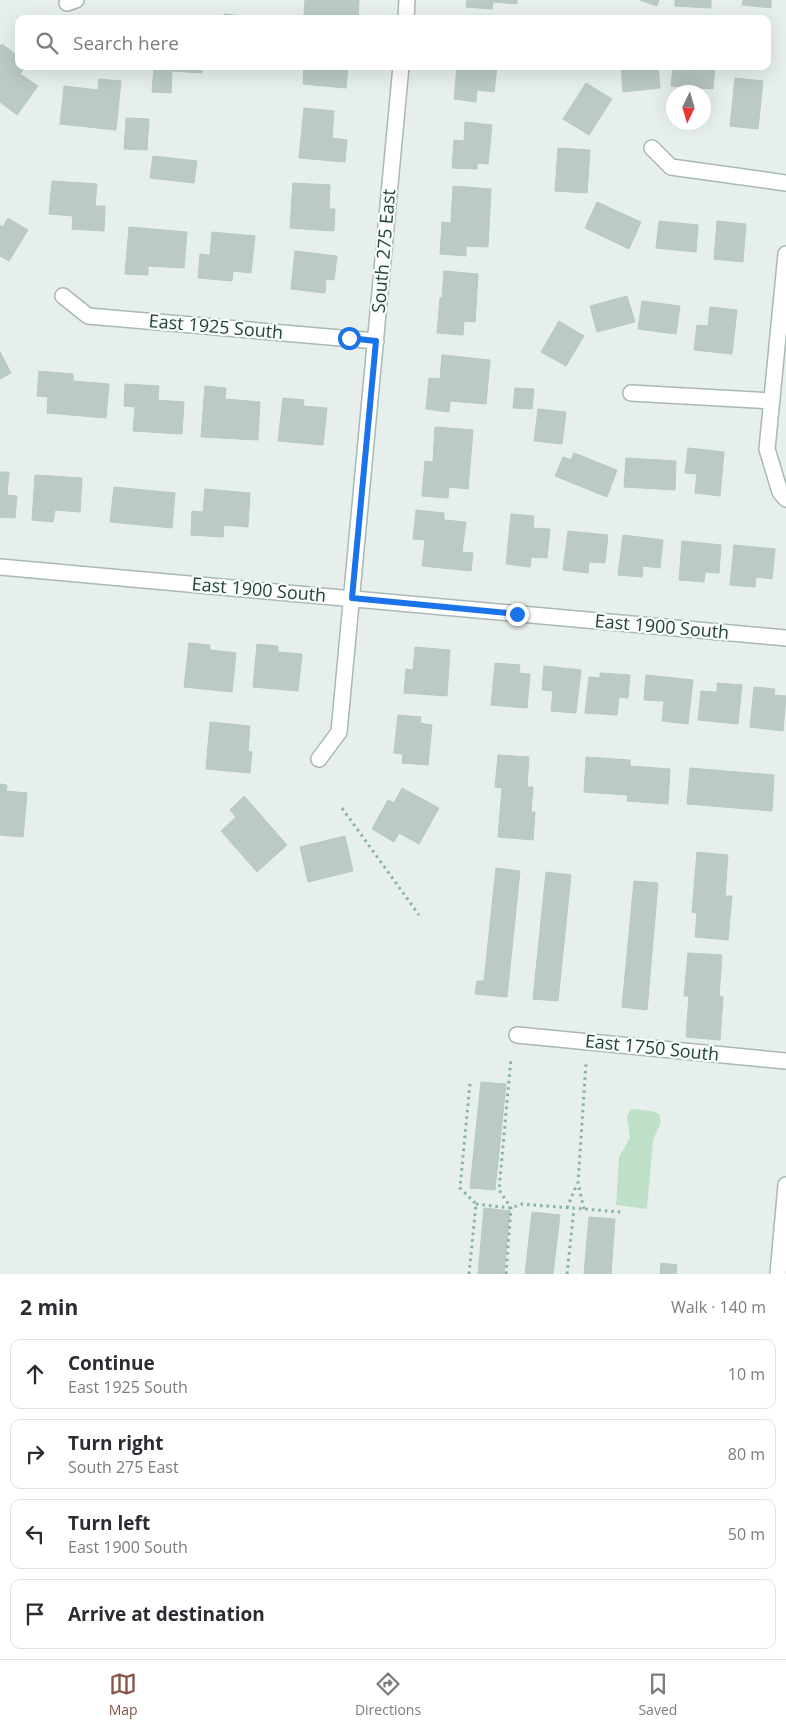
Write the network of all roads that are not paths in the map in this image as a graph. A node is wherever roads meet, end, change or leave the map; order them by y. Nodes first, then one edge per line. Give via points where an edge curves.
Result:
1 (408, 0) edge
2 (406, 15) edge
3 (401, 70) edge
4 (652, 148) dead end
5 (786, 183) edge
6 (786, 254) edge
7 (63, 296) dead end
8 (376, 341) junction
9 (631, 393) dead end
10 (772, 401) junction
11 (786, 499) edge
12 (0, 567) edge
13 (352, 598) junction
14 (786, 638) edge
15 (319, 759) dead end
16 (517, 1035) dead end
17 (786, 1061) edge
18 (786, 1185) edge
19 (778, 1274) edge

1 - 2 street
3 - 8 street, South 275 East
4 - 5 street via 671,167
6 - 10 street
7 - 8 street, East 1925 South via 88,316
8 - 13 street, South 275 East
9 - 10 street
10 - 11 street via 768,449 780,492
12 - 13 street, East 1900 South
13 - 14 street, East 1900 South
13 - 15 street, South 275 East via 339,732
16 - 17 street, East 1750 South
18 - 19 street

